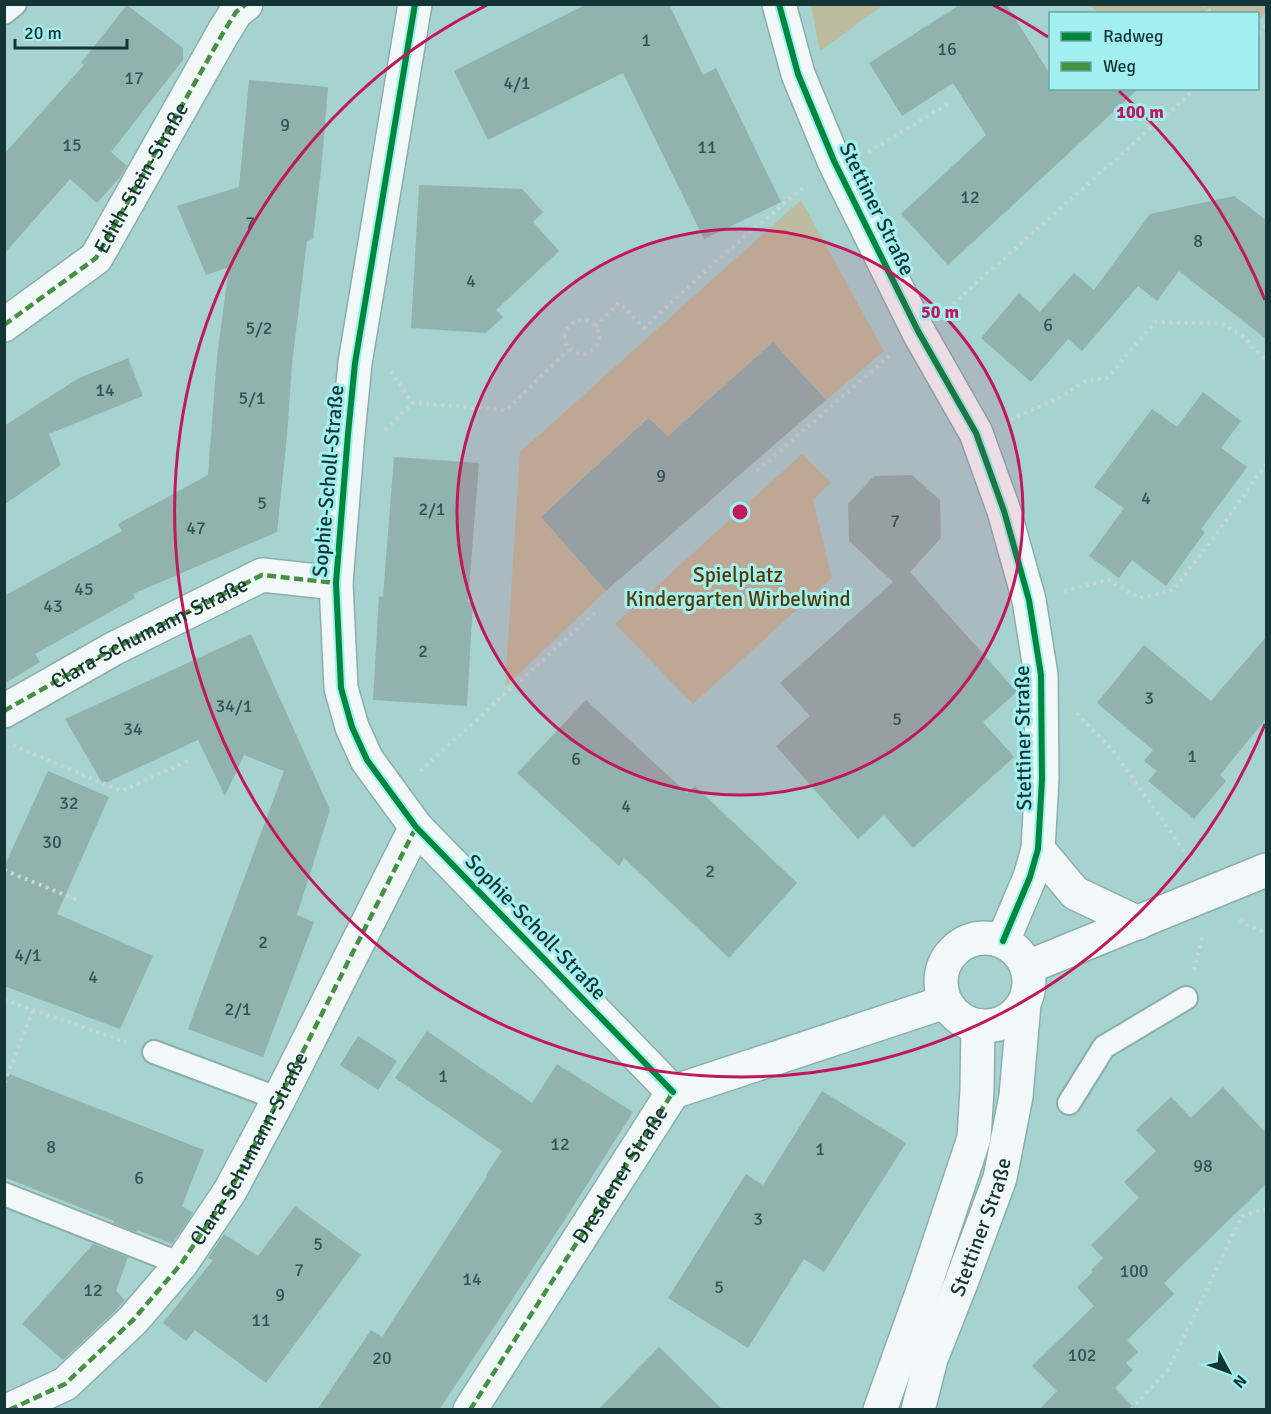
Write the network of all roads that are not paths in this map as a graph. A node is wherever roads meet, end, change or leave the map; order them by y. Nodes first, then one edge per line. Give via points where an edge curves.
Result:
1 (15, 4) edge
2 (246, 4) edge
3 (415, 4) edge
4 (779, 4) edge
5 (4, 14) edge
6 (4, 325) edge
7 (336, 583) junction
8 (4, 711) edge
9 (416, 827) junction
10 (1038, 849) junction
11 (1266, 872) edge
12 (1138, 923) junction
13 (1003, 941) junction
14 (1028, 967) junction
15 (1186, 998) road end
16 (945, 1002) junction
17 (1024, 1004) junction
18 (978, 1026) junction
19 (154, 1052) road end
20 (673, 1092) junction
21 (279, 1099) junction
22 (1069, 1103) dead end
23 (4, 1194) edge
24 (181, 1264) junction
25 (9, 1410) edge
26 (470, 1410) edge
27 (880, 1410) edge
28 (918, 1410) edge

1 - 5 lane
2 - 6 street, Edith-Stein-Straße via 223,33 96,258
3 - 7 street, Sophie-Scholl-Straße via 354,363
4 - 10 street, Stettiner Straße via 798,74 836,165 918,331 976,434 1004,511 1029,600 1041,675
7 - 8 street, Clara-Schumann-Straße via 262,575 113,649
7 - 9 street, Sophie-Scholl-Straße via 341,688 352,727 367,760
9 - 20 street, Sophie-Scholl-Straße
9 - 21 street, Clara-Schumann-Straße
10 - 12 street via 1075,893
10 - 13 street, Stettiner Straße
11 - 12 street
12 - 14 street
13 - 14 street via 1022,956
13 - 16 street via 972,939 959,946 942,971
14 - 17 street, Stettiner Straße via 1029,992
15 - 22 lane via 1104,1047
16 - 18 street via 959,1018
16 - 20 street, Dresdener Straße
17 - 18 street via 1006,1022
17 - 28 street, Stettiner Straße via 1016,1096 1000,1178 931,1359
18 - 27 street, Stettiner Straße via 974,1138
19 - 21 lane
20 - 26 street, Dresdener Straße
21 - 24 street, Clara-Schumann-Straße via 230,1191
23 - 24 lane
24 - 25 street, Clara-Schumann-Straße via 133,1320 66,1384

